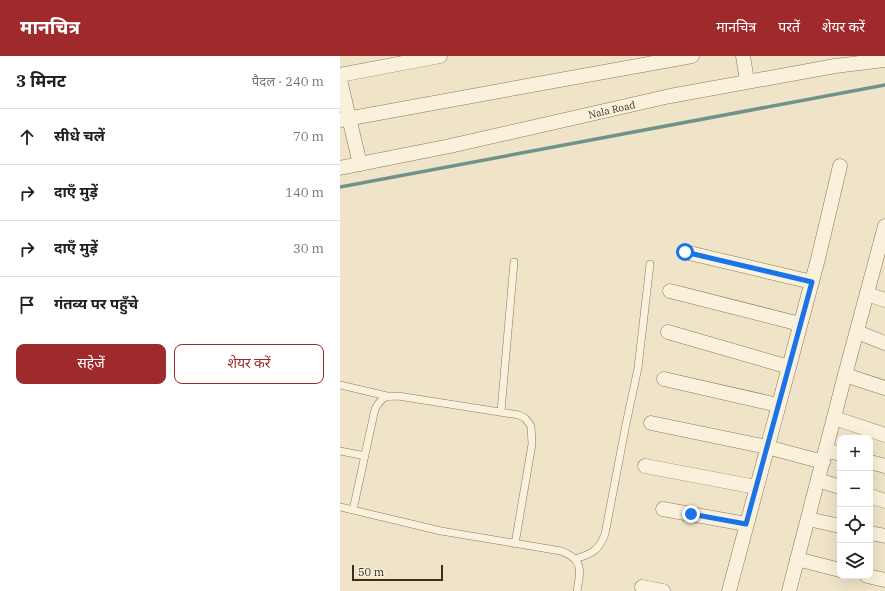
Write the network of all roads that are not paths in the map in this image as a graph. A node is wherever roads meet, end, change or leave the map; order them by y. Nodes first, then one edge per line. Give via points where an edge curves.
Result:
1 (440, 56) edge
2 (692, 56) edge
3 (743, 56) edge
4 (885, 60) edge
5 (340, 75) edge
6 (340, 80) edge
7 (747, 82) junction
8 (345, 119) edge
9 (360, 164) junction
10 (840, 166) dead end
11 (340, 168) edge
12 (885, 226) edge
13 (685, 252) dead end
14 (882, 252) edge
15 (514, 262) dead end
16 (650, 264) dead end
17 (812, 282) junction
18 (670, 292) dead end
19 (867, 294) junction
20 (885, 300) edge
21 (800, 324) junction
22 (668, 332) dead end
23 (857, 332) junction
24 (885, 343) edge
25 (788, 367) junction
26 (845, 375) junction
27 (664, 379) dead end
28 (340, 385) edge
29 (885, 388) edge
30 (386, 396) junction
31 (778, 405) junction
32 (501, 412) junction
33 (834, 418) junction
34 (651, 423) dead end
35 (885, 435) edge
36 (767, 447) junction
37 (340, 451) edge
38 (837, 454) edge
39 (365, 456) junction
40 (824, 456) junction
41 (873, 463) edge
42 (645, 466) dead end
43 (885, 466) edge
44 (818, 480) junction
45 (837, 486) edge
46 (756, 487) junction
47 (873, 497) edge
48 (885, 501) edge
49 (340, 507) edge
50 (663, 509) dead end
51 (353, 510) junction
52 (808, 519) junction
53 (746, 524) junction
54 (837, 525) edge
55 (873, 534) edge
56 (885, 536) edge
57 (515, 544) junction
58 (575, 559) junction
59 (797, 559) junction
60 (837, 569) edge
61 (873, 577) edge
62 (885, 580) edge
63 (642, 587) dead end
64 (577, 591) edge
65 (663, 591) edge
66 (729, 591) edge
67 (789, 591) edge

1 - 5 street
2 - 8 street
3 - 7 street
4 - 7 street, Nala Road via 834,66
6 - 8 street
7 - 9 street, Nala Road via 670,96
8 - 9 street
9 - 11 street, Nala Road
10 - 17 street
12 - 14 street
13 - 17 street
14 - 19 street
15 - 32 lane
16 - 58 lane via 638,368 605,534 602,544 596,550
17 - 21 street
18 - 21 street
19 - 20 street
19 - 23 street
21 - 25 street
22 - 25 street
23 - 24 street
23 - 26 street
25 - 31 street
26 - 29 street
26 - 33 street
27 - 31 street
28 - 30 lane
30 - 32 lane
30 - 39 lane via 375,409
31 - 36 street
32 - 57 lane via 525,418 532,432
33 - 35 street
33 - 40 street
34 - 36 street
36 - 40 street
36 - 46 street
37 - 39 lane
38 - 40 street
39 - 51 lane
40 - 44 street
41 - 43 street
42 - 46 street
44 - 45 street
44 - 52 street
46 - 53 street
47 - 48 street
49 - 51 lane
50 - 53 street
51 - 57 lane via 441,531
52 - 54 street
52 - 59 street
53 - 66 street
55 - 56 street
57 - 58 lane via 561,551
58 - 64 lane via 579,566 580,578
59 - 60 street
59 - 67 street
61 - 62 street
63 - 65 street

